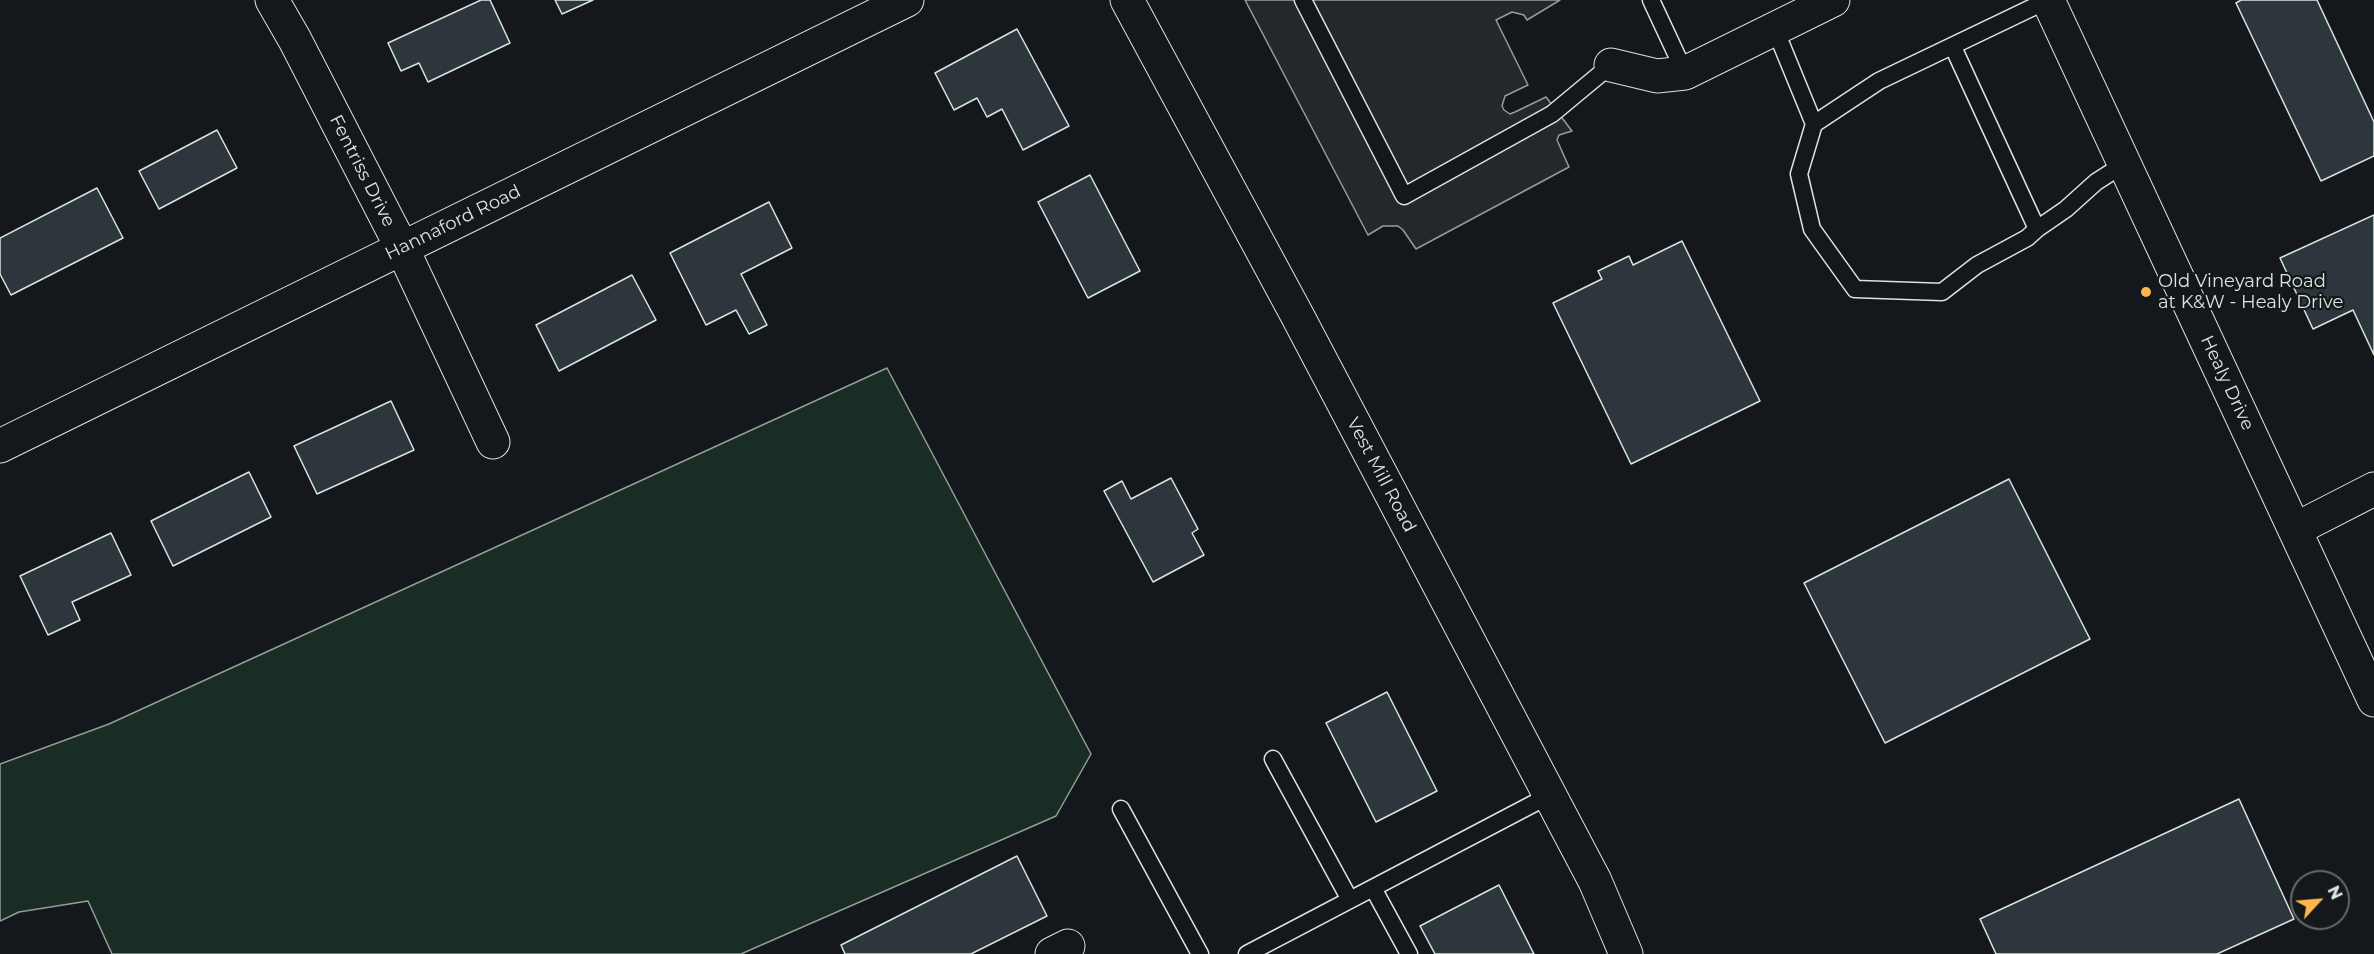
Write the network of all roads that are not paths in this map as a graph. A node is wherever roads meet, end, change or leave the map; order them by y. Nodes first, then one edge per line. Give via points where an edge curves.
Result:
1 (272, 0) edge
2 (907, 0) edge
3 (1127, 0) edge
4 (1303, 0) edge
5 (1651, 0) edge
6 (1833, 0) edge
7 (2048, 0) edge
8 (1774, 29) junction
9 (1953, 47) junction
10 (1611, 65) joint
11 (1685, 73) junction
12 (1814, 124) junction
13 (2124, 164) junction
14 (2037, 229) junction
15 (402, 248) junction
16 (493, 442) dead end
17 (0, 446) edge
18 (2374, 489) edge
19 (2296, 529) junction
20 (2374, 700) edge
21 (1273, 759) dead end
22 (1550, 795) junction
23 (1121, 808) dead end
24 (1373, 888) junction
25 (1350, 900) junction
26 (1200, 954) edge
27 (1247, 954) edge
28 (1409, 954) edge
29 (1626, 954) edge

1 - 15 street, Fentriss Drive
2 - 15 street, Hannaford Road
3 - 22 street, Vest Mill Road
4 - 10 lane via 1404,196 1552,114
5 - 11 lane
6 - 8 street
7 - 9 lane
7 - 13 street, Healy Drive
8 - 11 street
8 - 12 lane
9 - 12 lane via 1879,81
9 - 14 lane
10 - 11 street via 1657,76
12 - 14 lane via 1799,174 1812,229 1854,289 1942,292 1977,265
13 - 14 lane
13 - 19 street, Healy Drive
15 - 16 street, Fentriss Drive
15 - 17 street, Hannaford Road
18 - 19 street
19 - 20 street, Healy Drive
21 - 25 lane
22 - 24 lane
22 - 29 street, Vest Mill Road via 1595,881
23 - 26 lane
24 - 25 lane
24 - 28 lane
25 - 27 lane

